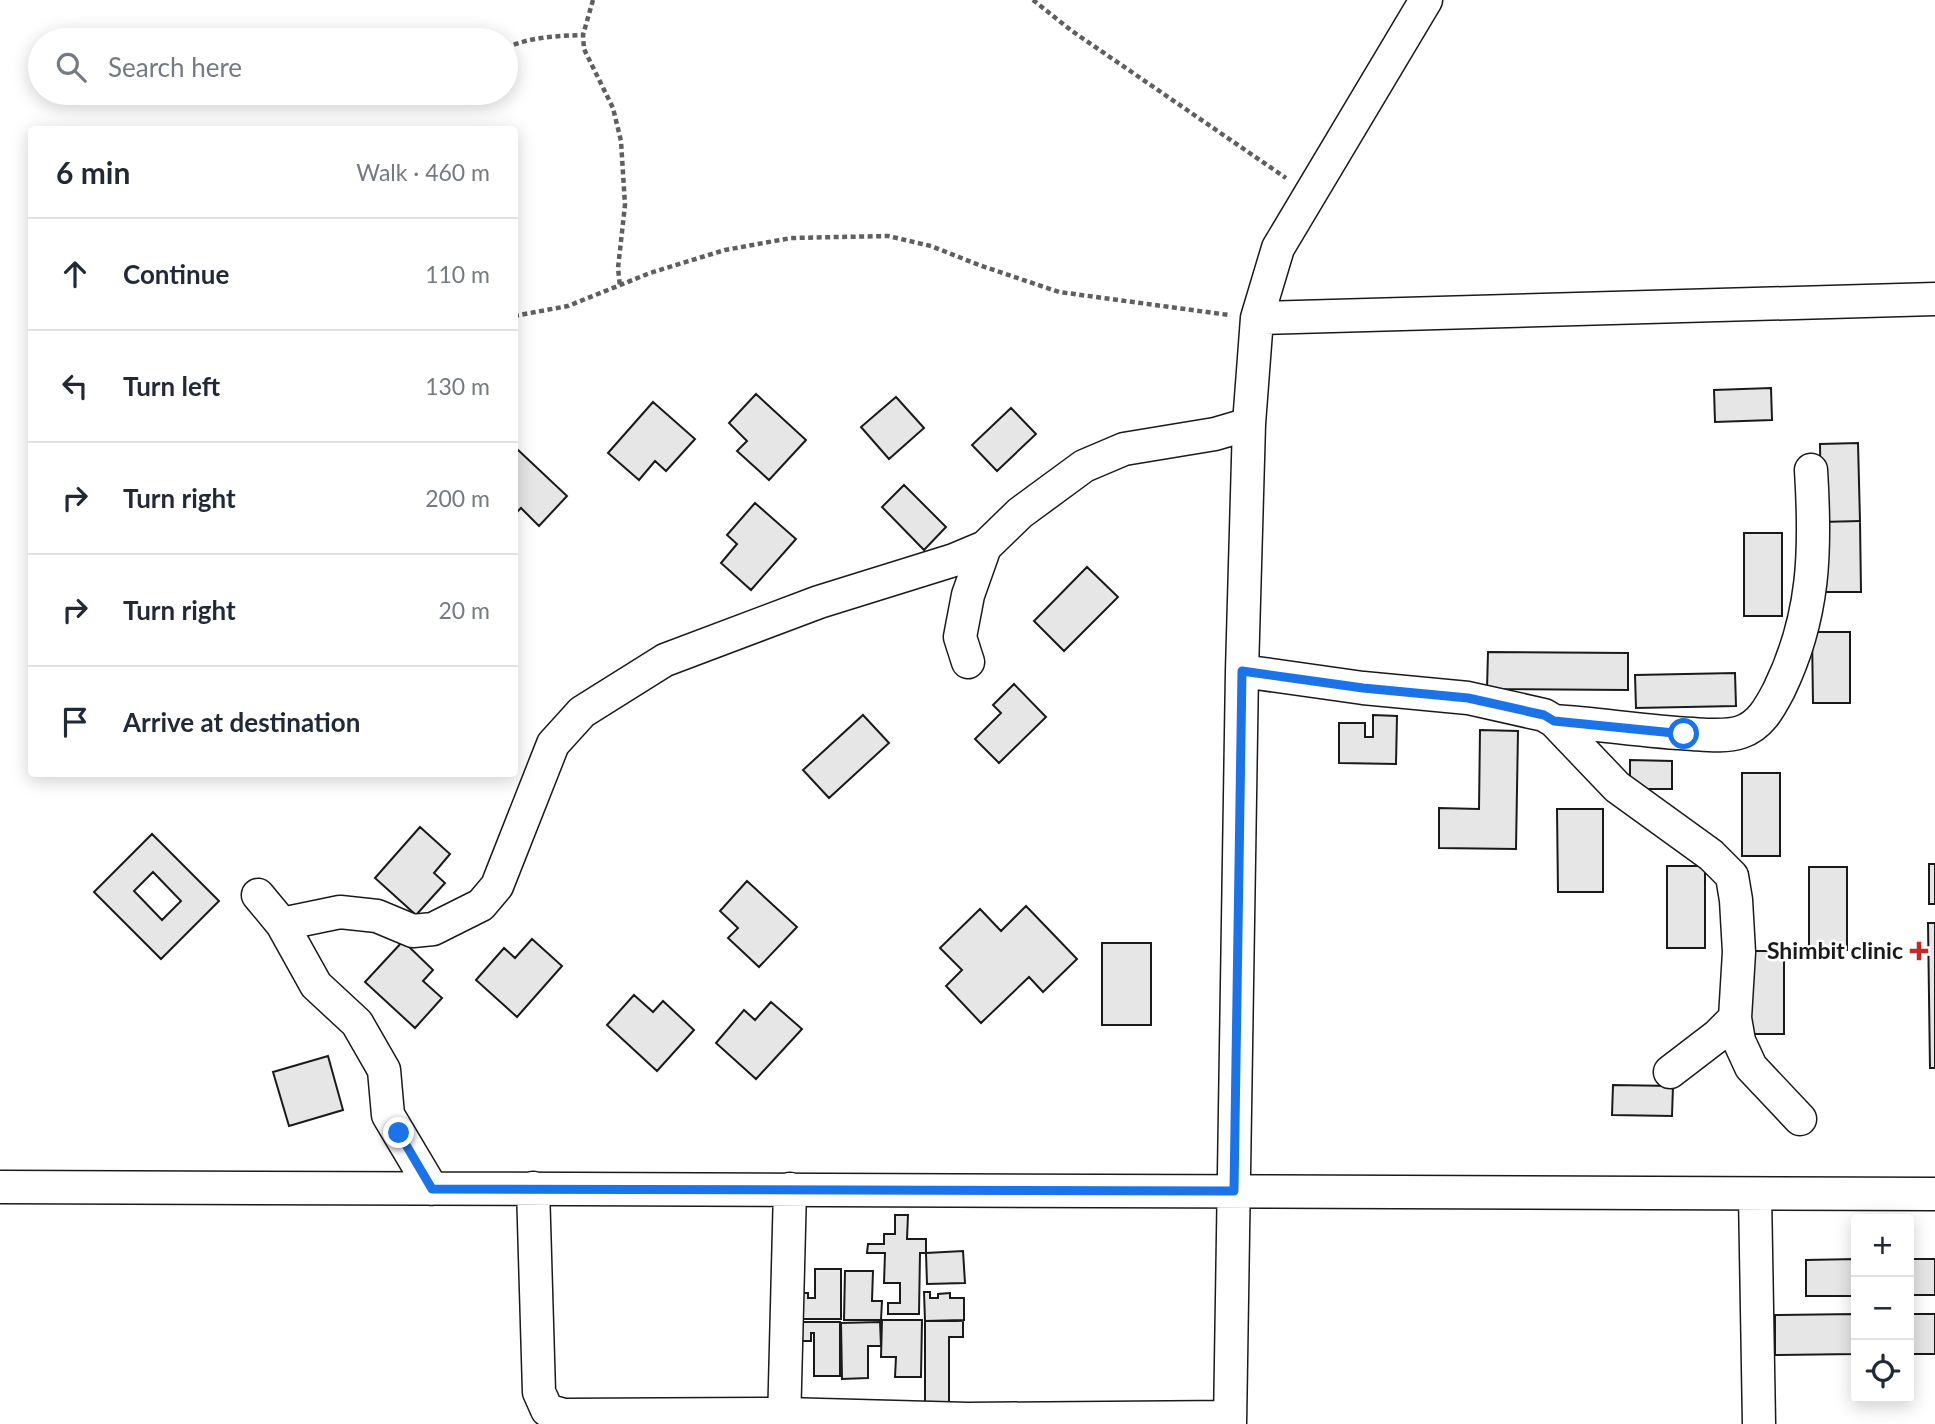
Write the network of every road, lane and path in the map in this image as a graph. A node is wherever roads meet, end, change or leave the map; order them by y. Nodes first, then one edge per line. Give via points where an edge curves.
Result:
1 (593, 0) edge
2 (1032, 0) edge
3 (1426, 0) edge
4 (583, 35) junction
5 (518, 42) edge
6 (1310, 195) junction
7 (620, 287) junction
8 (1935, 299) edge
9 (518, 315) edge
10 (1257, 318) junction
11 (1249, 425) junction
12 (1811, 470) dead end
13 (985, 547) junction
14 (968, 662) dead end
15 (1242, 671) junction
16 (1554, 721) junction
17 (258, 895) dead end
18 (282, 924) junction
19 (1735, 1018) junction
20 (1670, 1072) dead end
21 (1800, 1119) dead end
22 (0, 1187) edge
23 (533, 1188) junction
24 (432, 1189) junction
25 (790, 1189) junction
26 (1234, 1191) junction
27 (1755, 1194) junction
28 (1935, 1194) edge
29 (784, 1419) edge
30 (1230, 1421) edge
31 (968, 1422) edge
32 (1759, 1424) edge

1 - 4 path
2 - 6 path
3 - 6 street
4 - 5 path
4 - 7 path via 584,49 613,108 621,141 625,205
6 - 10 street via 1278,248
7 - 9 path via 568,306
7 - 10 path via 650,272 725,250 791,238 888,236 931,246 1059,292
8 - 10 street
10 - 11 street
11 - 13 street via 1124,449 1084,466 1020,513
11 - 15 street
12 - 16 street via 1815,529 1808,611 1790,666 1769,709 1754,726 1739,733 1709,735
13 - 14 street via 968,595 960,637
13 - 18 street via 665,660 582,712 553,744 497,886 481,905 433,929 413,931 377,916 340,912
15 - 16 street via 1468,698
15 - 26 street
16 - 19 street via 1617,787 1711,855 1732,876 1739,952
17 - 18 street
18 - 24 street via 316,985 357,1023 384,1070 388,1115
19 - 20 street
19 - 21 street via 1751,1067
22 - 24 street
23 - 24 street
23 - 25 street
23 - 29 street via 539,1392 547,1410 564,1415
25 - 26 street
25 - 29 street
26 - 27 street
26 - 30 street
27 - 28 street
27 - 32 street
29 - 31 street
30 - 31 street

